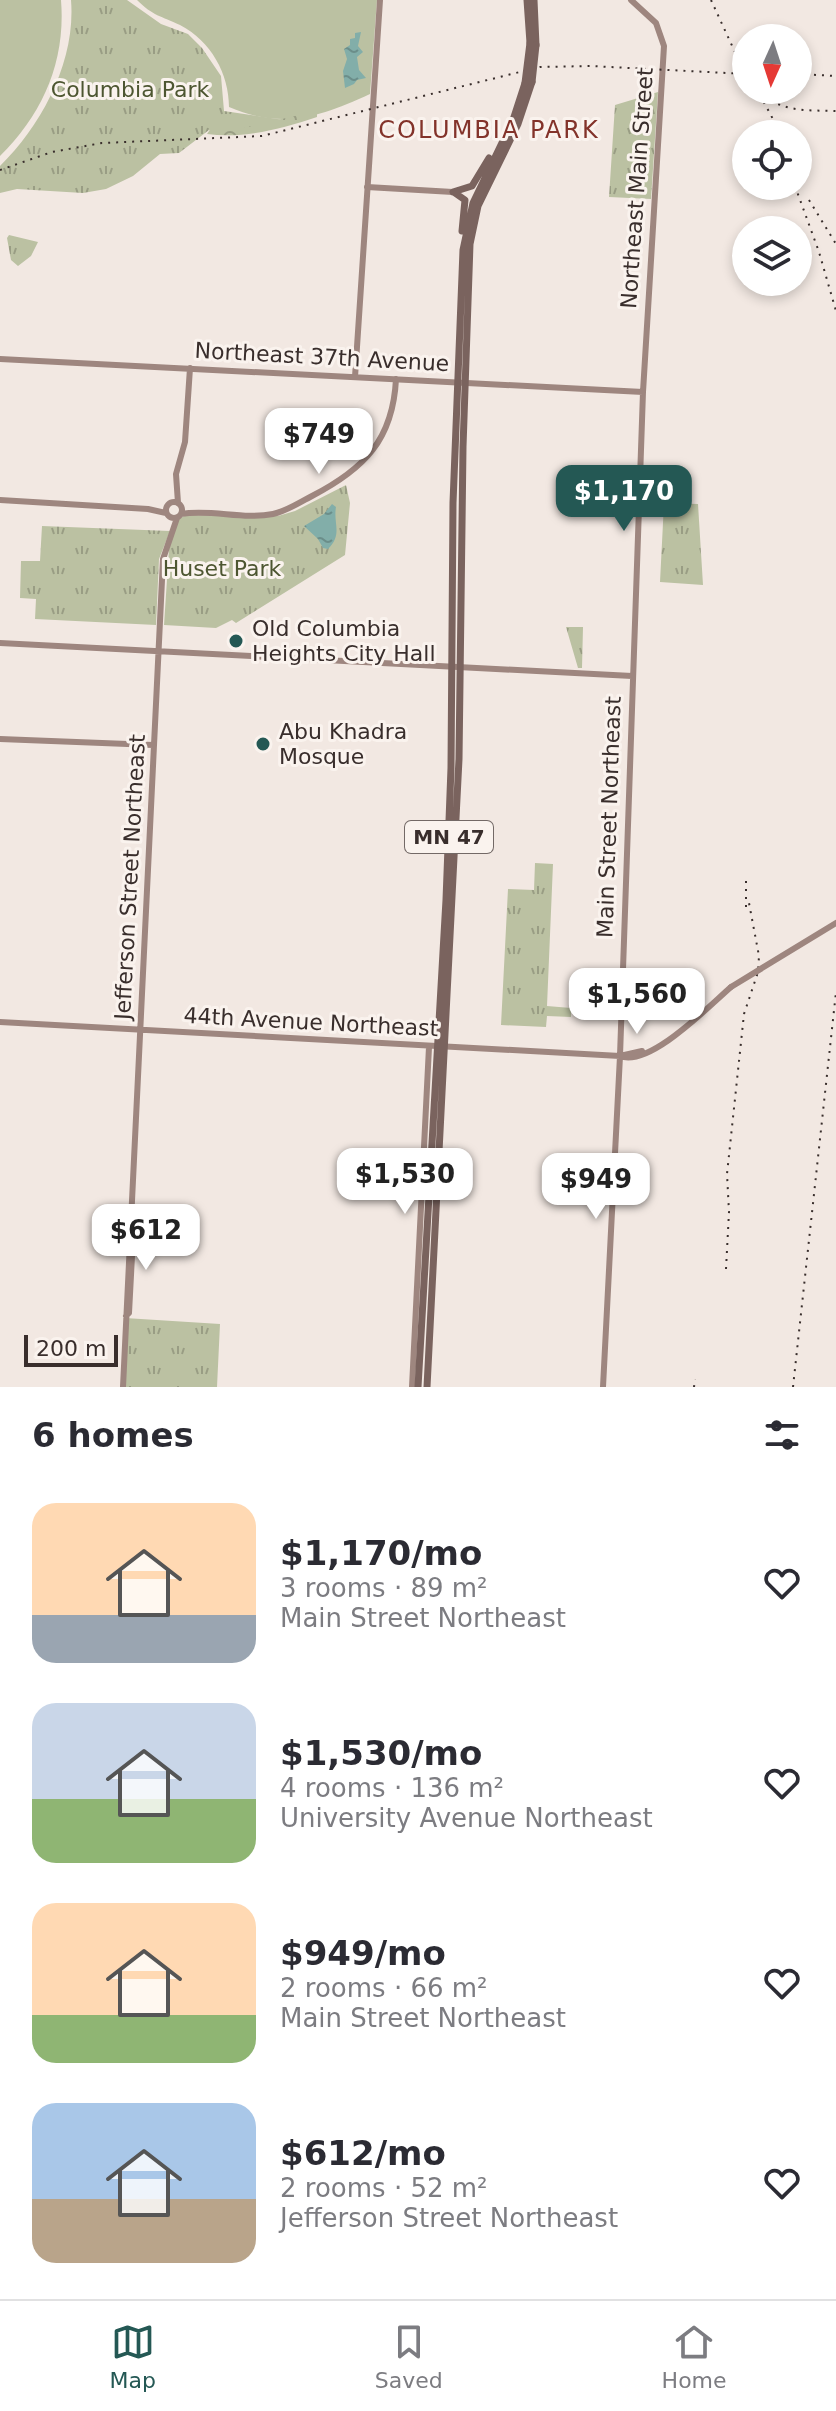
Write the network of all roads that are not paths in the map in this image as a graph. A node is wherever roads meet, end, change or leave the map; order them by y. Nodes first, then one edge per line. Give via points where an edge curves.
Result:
1 (380, 0) edge
2 (527, 0) edge
3 (534, 0) edge
4 (631, 0) edge
5 (533, 44) junction
6 (528, 82) junction
7 (506, 133) junction
8 (367, 187) junction
9 (453, 192) junction
10 (463, 250) junction
11 (0, 359) edge
12 (190, 368) junction
13 (355, 377) junction
14 (396, 379) junction
15 (462, 382) junction
16 (643, 392) junction
17 (0, 500) edge
18 (174, 510) junction
19 (0, 643) edge
20 (158, 652) junction
21 (455, 667) junction
22 (632, 676) junction
23 (0, 739) edge
24 (153, 745) junction
25 (836, 923) edge
26 (0, 1022) edge
27 (141, 1030) junction
28 (437, 1047) junction
29 (620, 1056) junction
30 (123, 1387) edge
31 (412, 1387) edge
32 (418, 1387) edge
33 (427, 1387) edge
34 (603, 1387) edge

1 - 8 street
2 - 5 main road, MN 47
3 - 5 main road, MN 47
4 - 16 street, Northeast Main Street via 656,23 664,46
5 - 6 main road, MN 47, bridge
6 - 7 main road, MN 47
6 - 15 main road, MN 47 via 524,110 474,219
7 - 9 main road via 472,186
7 - 10 main road, MN 47 via 473,203
8 - 9 street
8 - 13 street
9 - 10 main road via 465,200
10 - 15 main road, MN 47
11 - 12 street, Northeast 37th Avenue
12 - 13 street, Northeast 37th Avenue
12 - 18 street, Jefferson Street Northeast
13 - 14 street, Northeast 37th Avenue
14 - 15 street, Northeast 37th Avenue
14 - 18 street via 394,405 381,439 345,478 273,514
15 - 16 street, Northeast 37th Avenue
15 - 21 main road, MN 47
16 - 22 street, Main Street Northeast
17 - 18 street
18 - 20 street, Jefferson Street Northeast via 163,559
19 - 20 street
20 - 21 street
20 - 24 street, Jefferson Street Northeast
21 - 22 street
21 - 28 main road, MN 47 via 459,744
22 - 29 street, Main Street Northeast
23 - 24 street
24 - 27 street, Jefferson Street Northeast
25 - 29 street, 44th Avenue Northeast, bridge via 731,987 664,1042
26 - 27 street, 44th Avenue Northeast
27 - 28 street, 44th Avenue Northeast
27 - 30 street, Jefferson Street Northeast
28 - 29 street, 44th Avenue Northeast
28 - 31 street
28 - 32 main road, MN 47
28 - 33 main road, MN 47
29 - 34 street, Main Street Northeast

